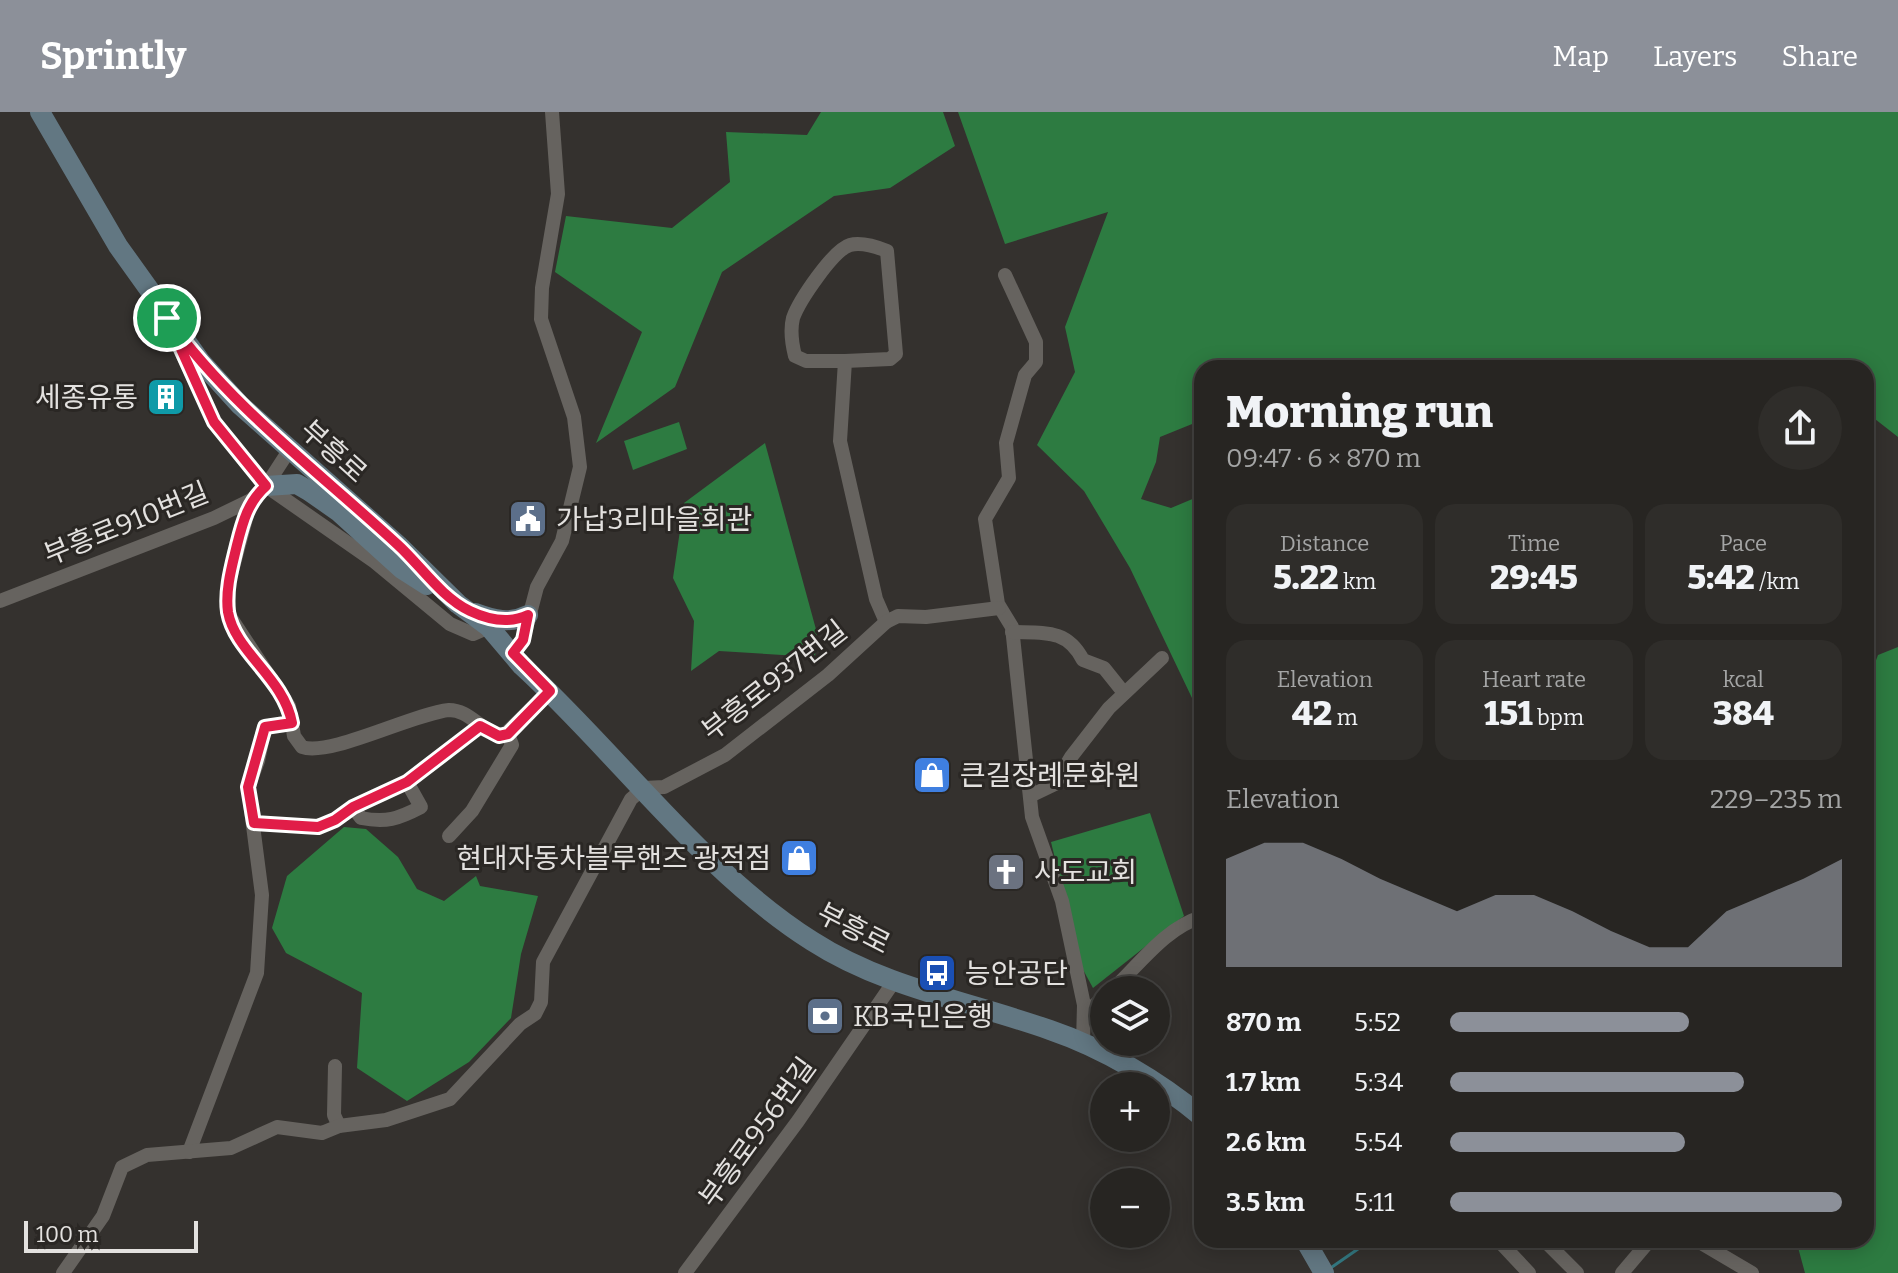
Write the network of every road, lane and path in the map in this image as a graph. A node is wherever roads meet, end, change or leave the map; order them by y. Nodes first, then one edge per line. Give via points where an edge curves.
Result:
1 (40, 112) edge
2 (552, 112) edge
3 (1005, 275) dead end
4 (167, 318) junction
5 (845, 361) junction
6 (290, 449) junction
7 (258, 493) junction
8 (0, 601) edge
9 (464, 608) junction
10 (999, 608) junction
11 (528, 615) junction
12 (886, 622) junction
13 (489, 627) junction
14 (1012, 632) junction
15 (513, 653) junction
16 (1162, 658) dead end
17 (550, 691) junction
18 (1124, 693) junction
19 (292, 723) junction
20 (480, 726) junction
21 (508, 734) junction
22 (407, 782) junction
23 (644, 788) junction
24 (1030, 796) junction
25 (353, 807) junction
26 (254, 823) junction
27 (449, 836) dead end
28 (1194, 919) edge
29 (1126, 976) edge
30 (895, 980) junction
31 (1090, 1009) edge
32 (1084, 1014) junction
33 (1083, 1043) junction
34 (335, 1066) dead end
35 (1194, 1111) edge
36 (339, 1126) junction
37 (189, 1152) junction
38 (1312, 1248) edge
39 (1506, 1248) edge
40 (1552, 1248) edge
41 (1643, 1248) edge
42 (1711, 1248) edge
43 (63, 1273) edge
44 (685, 1273) edge
45 (1324, 1273) edge
46 (1529, 1273) edge
47 (1577, 1273) edge
48 (1622, 1273) edge
49 (1752, 1273) edge

1 - 4 main road, 부흥로
2 - 11 street via 558,194 541,319 574,417 580,467 562,541
3 - 10 street via 1036,342 1036,362 1025,375 1006,443 1009,478 985,519
4 - 6 main road, 부흥로 via 240,405
4 - 7 street via 214,422
5 - 5 street via 890,359 896,354 887,251 878,247 851,245 841,251 807,292 793,319 795,356
5 - 12 street, 부흥로937번길 via 840,441 876,599
6 - 7 street
6 - 9 main road, 부흥로
7 - 8 street, 부흥로910번길 via 214,518
7 - 9 main road via 297,484 339,512 402,569
7 - 13 street via 375,562 450,624 473,634
7 - 19 street via 229,582 229,615 289,706
9 - 11 main road via 504,621
9 - 13 main road, 부흥로
10 - 12 street, 부흥로937번길 via 898,616
10 - 14 street
11 - 15 street via 523,640
12 - 23 street, 부흥로937번길 via 725,755 664,787
13 - 15 main road, 부흥로
14 - 18 street via 1073,642 1083,660 1104,668
14 - 24 street
15 - 17 main road, 부흥로
16 - 18 street
17 - 21 street
17 - 23 main road, 부흥로
18 - 24 street via 1055,784
19 - 20 street via 298,743 316,750 439,711 458,710
19 - 26 street via 265,727 248,787
20 - 21 street via 499,736
20 - 22 street
21 - 27 street via 512,745 472,811
22 - 25 street
22 - 25 street via 421,807 400,818 361,818
23 - 30 main road, 부흥로 via 761,904 812,941
23 - 36 street via 631,799 557,932 543,962 541,1002 535,1014 450,1099 386,1120
24 - 32 street via 1032,817 1062,901
25 - 26 street via 318,827
26 - 37 street via 262,895 257,973
28 - 29 street via 1169,934
30 - 33 main road, 부흥로
30 - 44 street, 부흥로956번길
31 - 32 street
32 - 33 street
33 - 35 main road, 부흥로
34 - 36 street via 334,1115
36 - 37 street via 322,1133 277,1127 231,1148
37 - 43 street via 147,1155 122,1167 103,1216
38 - 45 main road
39 - 46 street
40 - 47 street
41 - 48 street
42 - 49 street

